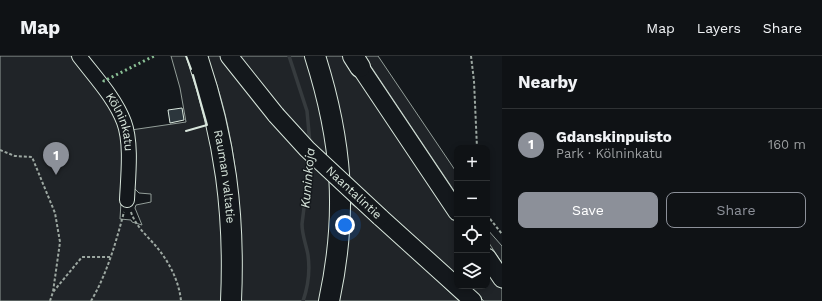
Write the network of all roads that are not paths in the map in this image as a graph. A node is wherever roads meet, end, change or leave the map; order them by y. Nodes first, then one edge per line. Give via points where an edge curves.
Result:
1 (79, 56) edge
2 (197, 56) edge
3 (229, 56) edge
4 (315, 56) edge
5 (356, 62) edge
6 (127, 200) road end
7 (454, 208) edge
8 (490, 261) edge
9 (502, 279) edge
10 (231, 301) edge
11 (330, 301) edge
12 (473, 301) edge

1 - 6 street, Kölninkatu via 113,101 125,124
2 - 10 highway, Rauman valtatie via 212,99 224,155 232,235
3 - 12 main road, Naantalintie, bridge via 307,149
4 - 11 highway via 326,89 339,162 341,211
5 - 7 main road
8 - 9 main road

